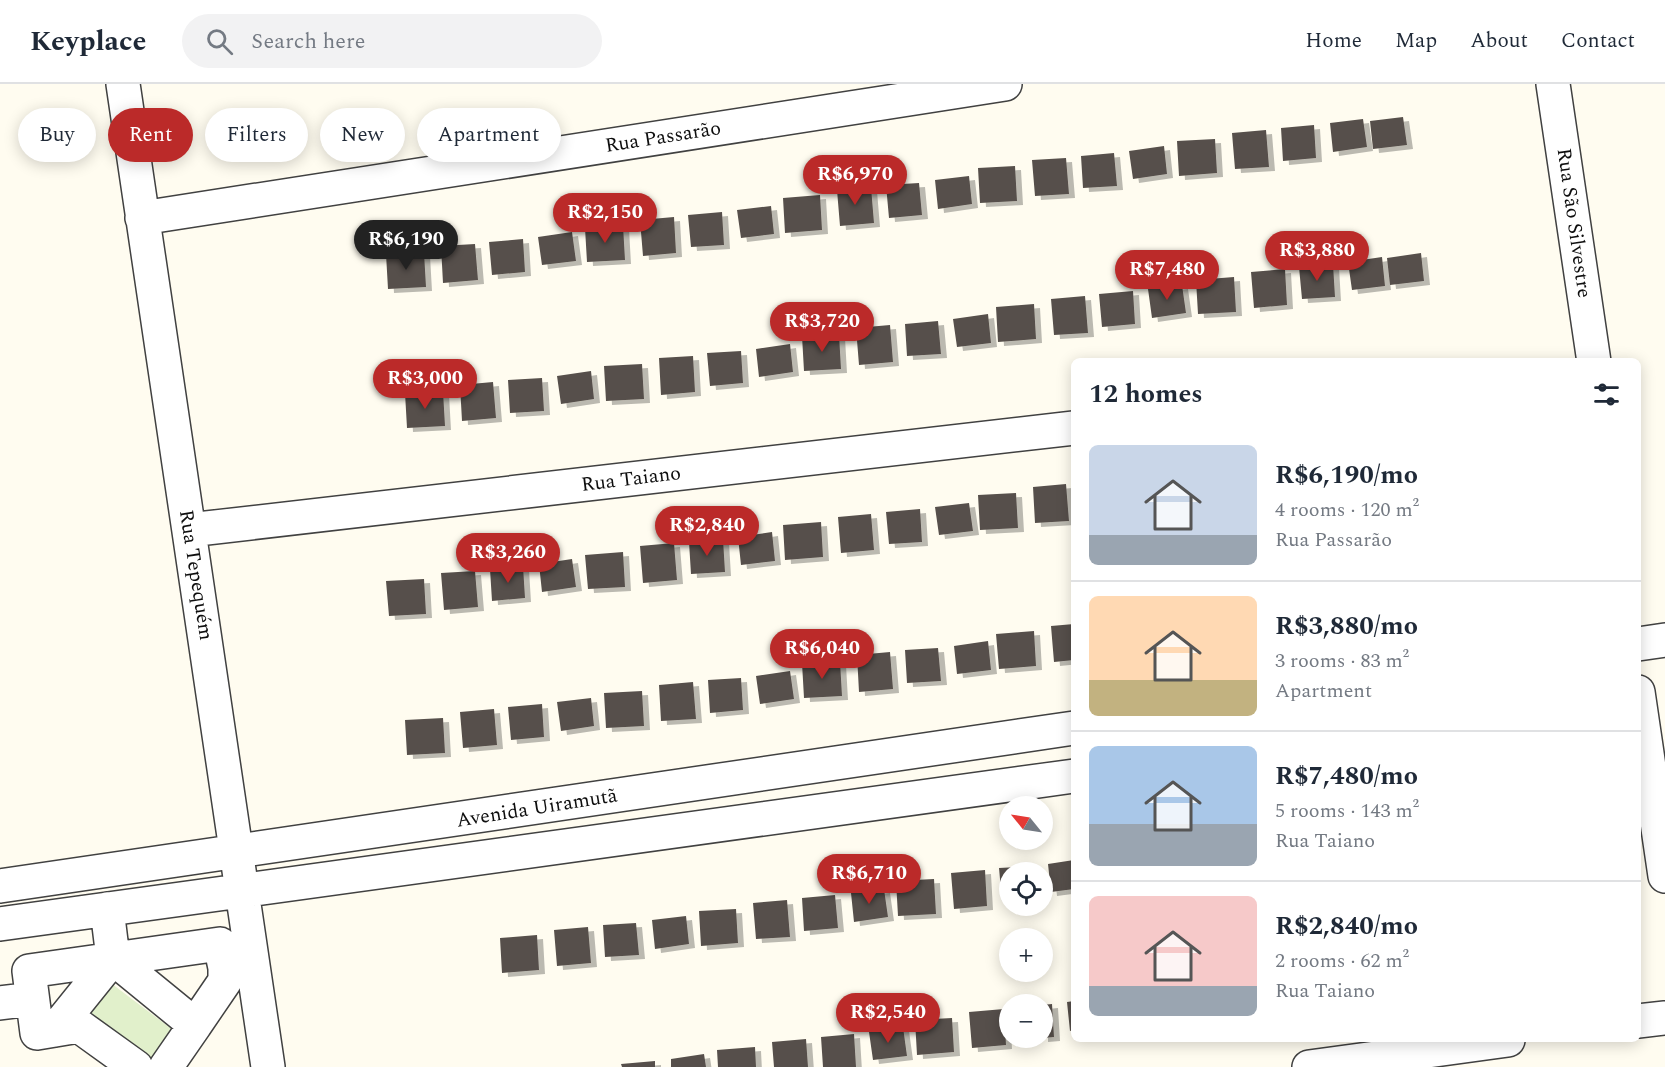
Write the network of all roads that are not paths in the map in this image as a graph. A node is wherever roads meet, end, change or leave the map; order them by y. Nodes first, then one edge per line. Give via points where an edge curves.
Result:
1 (123, 84) edge
2 (1005, 84) edge
3 (1553, 84) edge
4 (142, 218) junction
5 (1593, 358) edge
6 (1071, 428) edge
7 (189, 530) junction
8 (1665, 640) edge
9 (1641, 644) edge
10 (1645, 696) edge
11 (1071, 728) edge
12 (1071, 776) edge
13 (237, 853) junction
14 (1665, 876) edge
15 (0, 886) edge
16 (241, 890) junction
17 (107, 909) junction
18 (0, 924) edge
19 (113, 958) junction
20 (239, 966) junction
21 (33, 999) junction
22 (0, 1003) edge
23 (1665, 1018) edge
24 (1641, 1022) edge
25 (195, 1025) junction
26 (55, 1030) junction
27 (1493, 1042) edge
28 (136, 1067) edge
29 (166, 1067) edge
30 (268, 1067) edge
31 (1308, 1067) edge

1 - 4 street, Rua Tepequém
2 - 4 street, Rua Passarão
3 - 5 street, Rua São Silvestre
4 - 7 street, Rua Tepequém
6 - 7 street, Rua Taiano
7 - 13 street, Rua Tepequém
8 - 9 street
10 - 14 street
11 - 13 street, Avenida Uiramutã
12 - 16 street, Avenida Uiramutã
13 - 15 street, Avenida Uiramutã
13 - 16 street, Rua Tepequém
16 - 17 street, Avenida Uiramutã
16 - 20 street, Rua Tepequém
17 - 18 street, Avenida Uiramutã
17 - 19 street
19 - 20 street via 220,944
19 - 21 street via 29,971
19 - 25 street
19 - 26 street
20 - 25 street
20 - 30 street, Rua Tepequém
21 - 22 street
21 - 26 street via 37,1033
23 - 24 street
25 - 29 street
26 - 28 street via 79,1026
27 - 31 street

